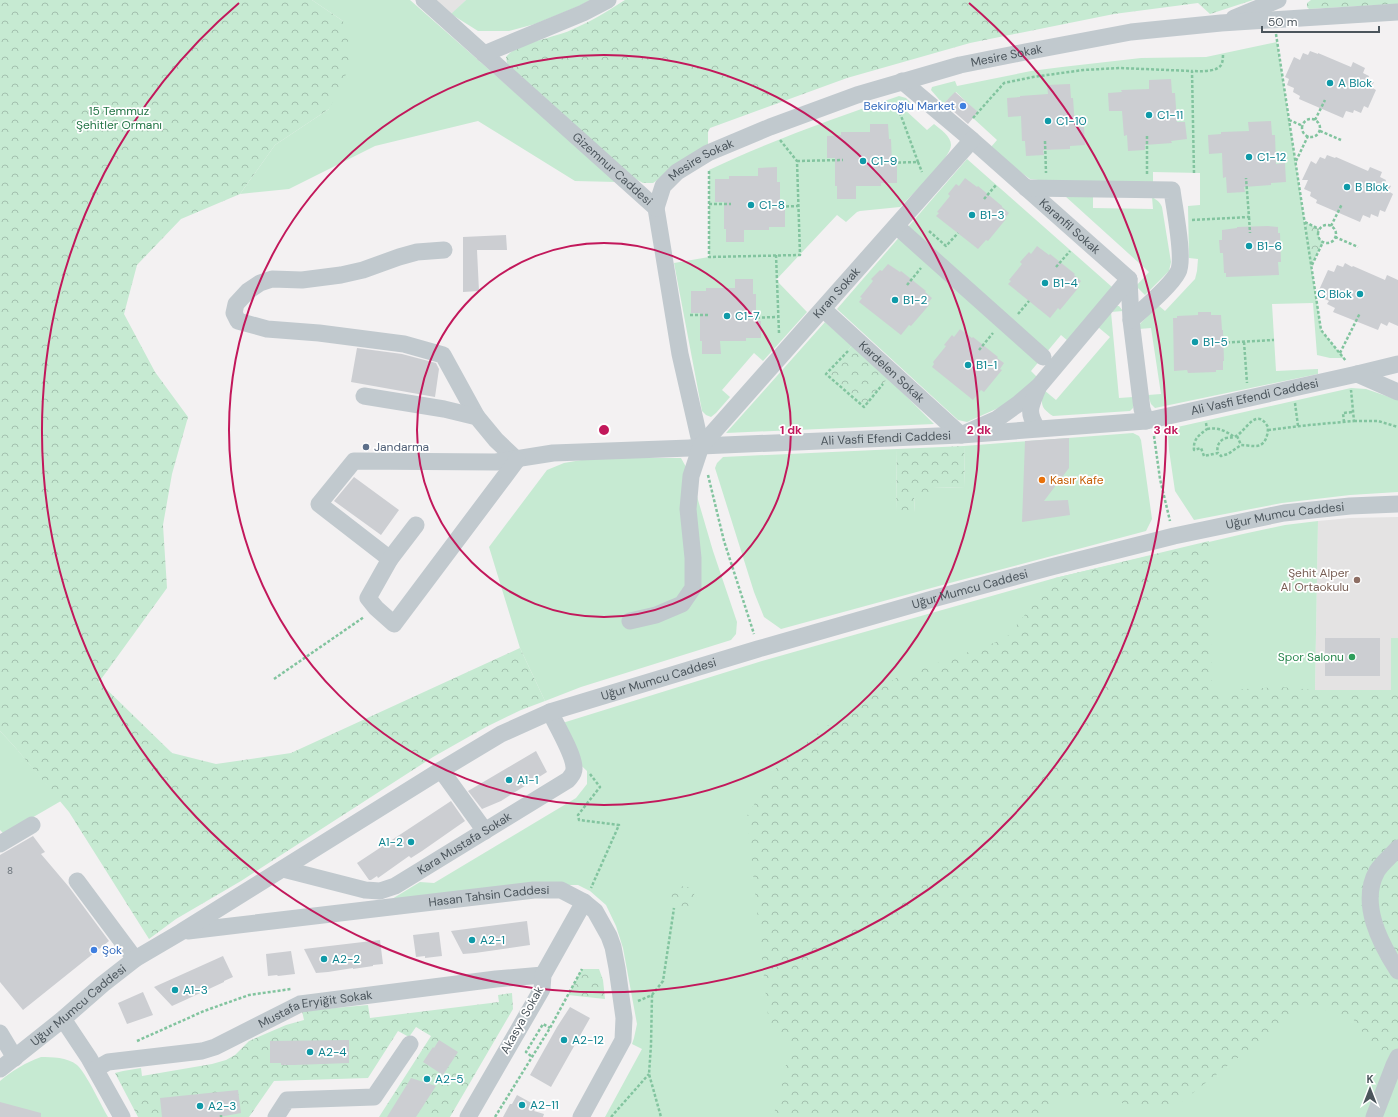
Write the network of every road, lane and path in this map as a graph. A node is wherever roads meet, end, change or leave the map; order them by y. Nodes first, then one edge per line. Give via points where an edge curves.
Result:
1 (424, 0) edge
2 (608, 0) edge
3 (1278, 0) edge
4 (1398, 12) edge
5 (1274, 20) junction
6 (1221, 23) junction
7 (1222, 53) dead end
8 (484, 54) junction
9 (1192, 71) junction
10 (902, 81) junction
11 (1325, 100) dead end
12 (904, 109) dead end
13 (973, 118) dead end
14 (1289, 120) junction
15 (1316, 120) junction
16 (1303, 126) junction
17 (770, 127) junction
18 (1320, 131) junction
19 (1147, 136) dead end
20 (1308, 136) junction
21 (972, 140) junction
22 (1341, 140) dead end
23 (1045, 141) dead end
24 (797, 160) junction
25 (843, 160) dead end
26 (918, 162) junction
27 (1296, 162) junction
28 (883, 163) dead end
29 (709, 170) dead end
30 (1194, 172) dead end
31 (1046, 173) dead end
32 (923, 174) dead end
33 (1147, 174) dead end
34 (1246, 178) dead end
35 (996, 185) dead end
36 (1026, 188) junction
37 (984, 199) dead end
38 (709, 204) junction
39 (731, 204) dead end
40 (1342, 204) dead end
41 (798, 206) junction
42 (771, 207) dead end
43 (656, 208) junction
44 (1249, 217) junction
45 (1176, 220) junction
46 (1305, 222) junction
47 (1331, 226) junction
48 (925, 228) dead end
49 (1319, 230) junction
50 (903, 232) dead end
51 (958, 233) dead end
52 (1250, 233) dead end
53 (1335, 237) junction
54 (1323, 242) junction
55 (1358, 247) dead end
56 (444, 250) dead end
57 (1070, 250) dead end
58 (776, 255) junction
59 (930, 257) junction
60 (1311, 266) junction
61 (1056, 267) dead end
62 (1129, 279) junction
63 (907, 285) dead end
64 (823, 309) junction
65 (1360, 313) dead end
66 (683, 315) dead end
67 (708, 315) dead end
68 (778, 317) junction
69 (747, 318) dead end
70 (1131, 320) junction
71 (1002, 321) junction
72 (779, 336) dead end
73 (1274, 340) dead end
74 (1244, 342) junction
75 (1217, 343) dead end
76 (852, 346) dead end
77 (979, 350) dead end
78 (1340, 353) junction
79 (1043, 357) dead end
80 (1398, 364) edge
81 (888, 378) dead end
82 (1354, 381) junction
83 (1039, 386) junction
84 (1247, 388) dead end
85 (1398, 392) edge
86 (364, 396) dead end
87 (1294, 401) dead end
88 (1353, 412) junction
89 (477, 417) junction
90 (1206, 421) dead end
91 (1354, 421) junction
92 (1344, 422) junction
93 (1150, 426) junction
94 (1298, 426) junction
95 (1398, 427) edge
96 (1036, 428) junction
97 (1207, 430) junction
98 (1268, 430) junction
99 (961, 435) junction
100 (1236, 437) junction
101 (1240, 444) junction
102 (701, 446) junction
103 (1218, 453) junction
104 (517, 460) junction
105 (708, 474) dead end
106 (1398, 504) edge
107 (416, 525) dead end
108 (1171, 525) dead end
109 (390, 559) junction
110 (376, 608) junction
111 (630, 621) dead end
112 (754, 636) dead end
113 (274, 679) dead end
114 (550, 712) junction
115 (572, 757) junction
116 (441, 770) junction
117 (32, 825) dead end
118 (485, 831) junction
119 (0, 844) edge
120 (1398, 848) edge
121 (283, 870) junction
122 (77, 881) dead end
123 (235, 898) junction
124 (584, 902) junction
125 (674, 908) dead end
126 (254, 923) junction
127 (181, 932) junction
128 (135, 959) junction
129 (582, 969) dead end
130 (1398, 971) edge
131 (543, 975) junction
132 (652, 995) junction
133 (623, 1007) junction
134 (63, 1019) junction
135 (550, 1028) junction
136 (0, 1034) edge
137 (410, 1044) dead end
138 (531, 1056) junction
139 (1398, 1057) edge
140 (15, 1058) junction
141 (0, 1069) edge
142 (96, 1070) junction
143 (649, 1074) junction
144 (1394, 1080) edge
145 (493, 1108) dead end
146 (498, 1111) junction
147 (122, 1117) edge
148 (276, 1117) edge
149 (468, 1117) edge
150 (495, 1117) edge
151 (581, 1117) edge
152 (611, 1117) edge
153 (661, 1117) edge
154 (1374, 1117) edge

1 - 8 street, Gizemnur Caddesi
2 - 8 street
3 - 6 street
4 - 5 street, Mesire Sokak
5 - 6 street, Mesire Sokak
5 - 14 path
6 - 10 street, Mesire Sokak via 1131,32 960,65
7 - 9 path via 1222,63 1215,70
8 - 43 street, Gizemnur Caddesi
9 - 13 path via 1112,68 1033,76 1004,82
9 - 30 path
10 - 17 street, Mesire Sokak
10 - 21 street, Karanfil Sokak
11 - 15 path
12 - 26 path via 900,113
14 - 16 path
14 - 27 path
15 - 16 path via 1308,120
15 - 18 path via 1320,125
16 - 20 path via 1303,132
17 - 24 path
17 - 43 street, Mesire Sokak via 708,153 677,172 663,186
18 - 20 path via 1316,136
18 - 22 path
19 - 33 path
20 - 27 path
21 - 36 street, Karanfil Sokak
21 - 64 street, Kıran Sokak
23 - 31 path
24 - 25 path
24 - 41 path
26 - 28 path
26 - 32 path
27 - 46 path
29 - 38 path
34 - 44 path
35 - 37 path
36 - 45 street via 1172,190
36 - 62 street, Karanfil Sokak
38 - 39 path
38 - 58 path via 709,257
40 - 47 path
41 - 42 path
41 - 58 path via 800,255
43 - 102 street, Gizemnur Caddesi via 680,354
44 - 45 path
44 - 52 path
45 - 70 street via 1181,258 1179,271
46 - 49 path
46 - 60 path
47 - 49 path via 1324,226
47 - 53 path
48 - 51 path via 946,246
49 - 54 path via 1318,235
50 - 59 street
53 - 54 path via 1329,243
53 - 55 path
54 - 60 path
56 - 89 street via 417,252 341,275 302,280 272,279 248,291 236,304 234,314 238,321 267,328 404,344 443,355
57 - 61 path
58 - 68 path
59 - 63 path
59 - 71 street
60 - 78 path via 1321,330
62 - 70 street
62 - 83 street
64 - 99 street, Kardelen Sokak
64 - 102 street, Kıran Sokak
65 - 78 path
66 - 67 path
68 - 69 path
68 - 72 path
70 - 93 street via 1142,409
71 - 77 path
71 - 79 street
73 - 74 path
74 - 75 path
74 - 84 path
76 - 81 path via 826,374 864,407
78 - 82 path
80 - 82 street, Ali Vasfi Efendi Caddesi
82 - 85 street
82 - 88 path
82 - 93 street, Ali Vasfi Efendi Caddesi
83 - 96 street via 1030,410
83 - 99 street via 997,418
86 - 89 street
87 - 94 path
88 - 91 path
88 - 92 path via 1343,413
89 - 104 street
90 - 97 path
91 - 92 path
91 - 95 path via 1378,421
92 - 94 path
93 - 96 street, Ali Vasfi Efendi Caddesi
93 - 108 path
94 - 98 path
96 - 99 street, Ali Vasfi Efendi Caddesi
97 - 100 path via 1213,428 1226,431
97 - 103 path via 1194,440 1194,450 1201,448 1204,456
98 - 100 path via 1266,423 1257,419 1249,423
98 - 101 path via 1267,437 1260,445 1253,447
99 - 102 street, Ali Vasfi Efendi Caddesi
100 - 101 path
100 - 103 path via 1226,438 1220,442
101 - 103 path via 1228,454 1221,456
102 - 104 street, Ali Vasfi Efendi Caddesi via 553,453
102 - 111 street via 691,476 688,508 693,588 682,604 656,615
104 - 109 street, Ali Vasfi Efendi Caddesi via 354,461 319,504
104 - 110 street via 394,624
105 - 112 path via 724,541
106 - 114 street, Uğur Mumcu Caddesi via 1284,513 1174,536 936,598
107 - 109 street
109 - 110 street via 368,598
110 - 113 path
114 - 115 street, Kara Mustafa Sokak
114 - 116 street, Uğur Mumcu Caddesi via 501,734
115 - 118 street, Kara Mustafa Sokak via 573,774 568,780
115 - 124 path via 590,773 600,787 578,815 579,820 619,825
116 - 118 street
116 - 121 street, Uğur Mumcu Caddesi
117 - 119 street
118 - 121 street, Kara Mustafa Sokak via 395,886 380,891 365,890
120 - 130 street via 1378,870 1370,890 1374,922
121 - 123 street, Uğur Mumcu Caddesi
122 - 128 street
123 - 126 street via 234,906 239,917
123 - 127 street, Uğur Mumcu Caddesi
124 - 126 street, Hasan Tahsin Caddesi via 561,890 534,890
124 - 131 street, Akasya Sokak
124 - 133 street, Hasan Tahsin Caddesi via 595,911 609,936
125 - 132 path via 663,981
126 - 127 street, Hasan Tahsin Caddesi
127 - 128 street, Uğur Mumcu Caddesi
128 - 134 street, Uğur Mumcu Caddesi
129 - 135 path
131 - 142 street, Mustafa Eryiğit Sokak via 300,1004 202,1051 108,1062
131 - 149 street, Akasya Sokak via 542,989
132 - 133 path
132 - 143 path
133 - 151 street, Hasan Tahsin Caddesi via 623,1040
134 - 140 street, Uğur Mumcu Caddesi
134 - 142 street
135 - 138 path
135 - 138 path via 543,1024 526,1052
136 - 140 street
137 - 148 street via 374,1097 287,1100
138 - 146 path
139 - 144 street
140 - 141 street, Uğur Mumcu Caddesi
142 - 147 street
143 - 152 path
143 - 153 path
144 - 154 street
145 - 146 path
146 - 150 path

